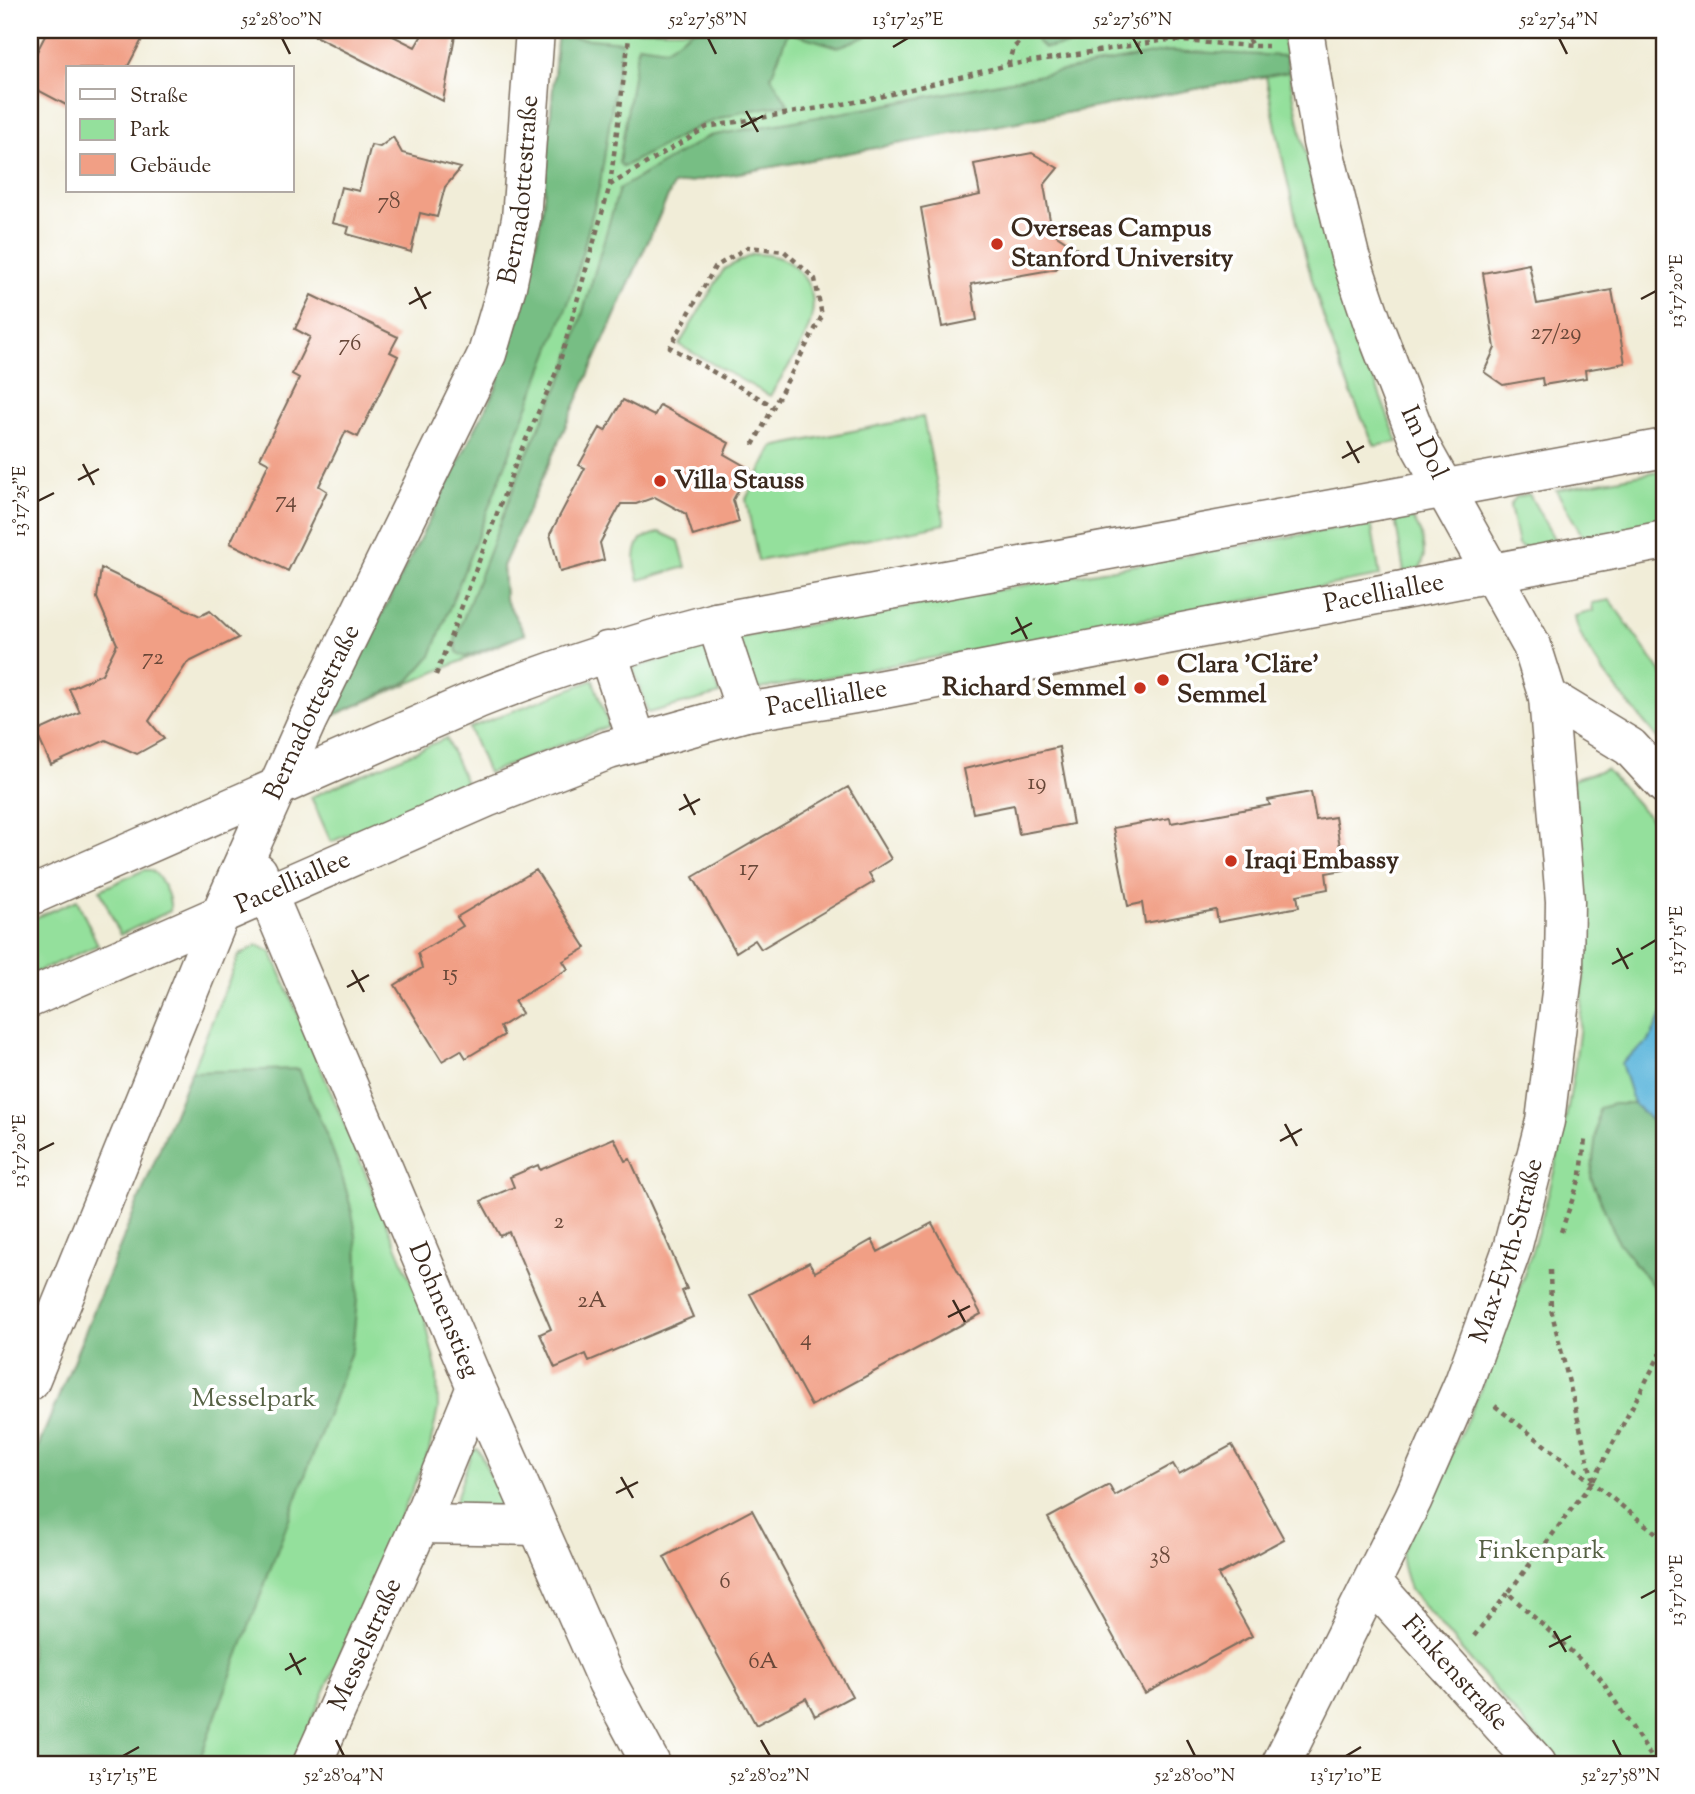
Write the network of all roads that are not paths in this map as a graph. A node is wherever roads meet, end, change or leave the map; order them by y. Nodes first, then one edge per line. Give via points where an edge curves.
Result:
1 (535, 30) edge
2 (1290, 38) edge
3 (1665, 449) edge
4 (1443, 487) junction
5 (1665, 540) edge
6 (1490, 572) junction
7 (716, 622) junction
8 (607, 651) junction
9 (1548, 697) junction
10 (746, 712) junction
11 (637, 741) junction
12 (1665, 785) edge
13 (278, 788) junction
14 (249, 851) junction
15 (267, 894) junction
16 (30, 896) edge
17 (220, 915) junction
18 (30, 998) edge
19 (30, 1381) edge
20 (476, 1387) junction
21 (420, 1524) junction
22 (537, 1526) junction
23 (1373, 1583) junction
24 (312, 1764) edge
25 (651, 1764) edge
26 (1281, 1764) edge
27 (1537, 1764) edge

1 - 13 street, Bernadottestraße via 521,219 487,354
2 - 4 street, Im Dol via 1350,256 1420,445
3 - 4 street
4 - 6 street, Im Dol
4 - 7 street
5 - 6 street, Pacelliallee
6 - 9 street, Im Dol via 1532,646
6 - 10 street, Pacelliallee
7 - 8 street
7 - 10 street
8 - 11 street
8 - 13 street via 478,699
9 - 12 street via 1630,747
9 - 23 street, Max-Eyth-Straße via 1565,901 1564,968 1547,1107 1512,1249 1464,1382
10 - 11 street, Pacelliallee
11 - 15 street, Pacelliallee via 521,783
13 - 14 street, Bernadottestraße
13 - 16 street
14 - 15 street, Dohnenstieg
14 - 17 street, Bernadottestraße
15 - 17 street, Pacelliallee
15 - 20 street, Dohnenstieg
17 - 18 street, Pacelliallee
17 - 19 street, Bernadottestraße
20 - 21 street, Messelstraße
20 - 22 street, Dohnenstieg
21 - 22 street
21 - 24 street, Messelstraße
22 - 25 street, Dohnenstieg via 607,1682
23 - 26 street, Max-Eyth-Straße
23 - 27 street, Finkenstraße

